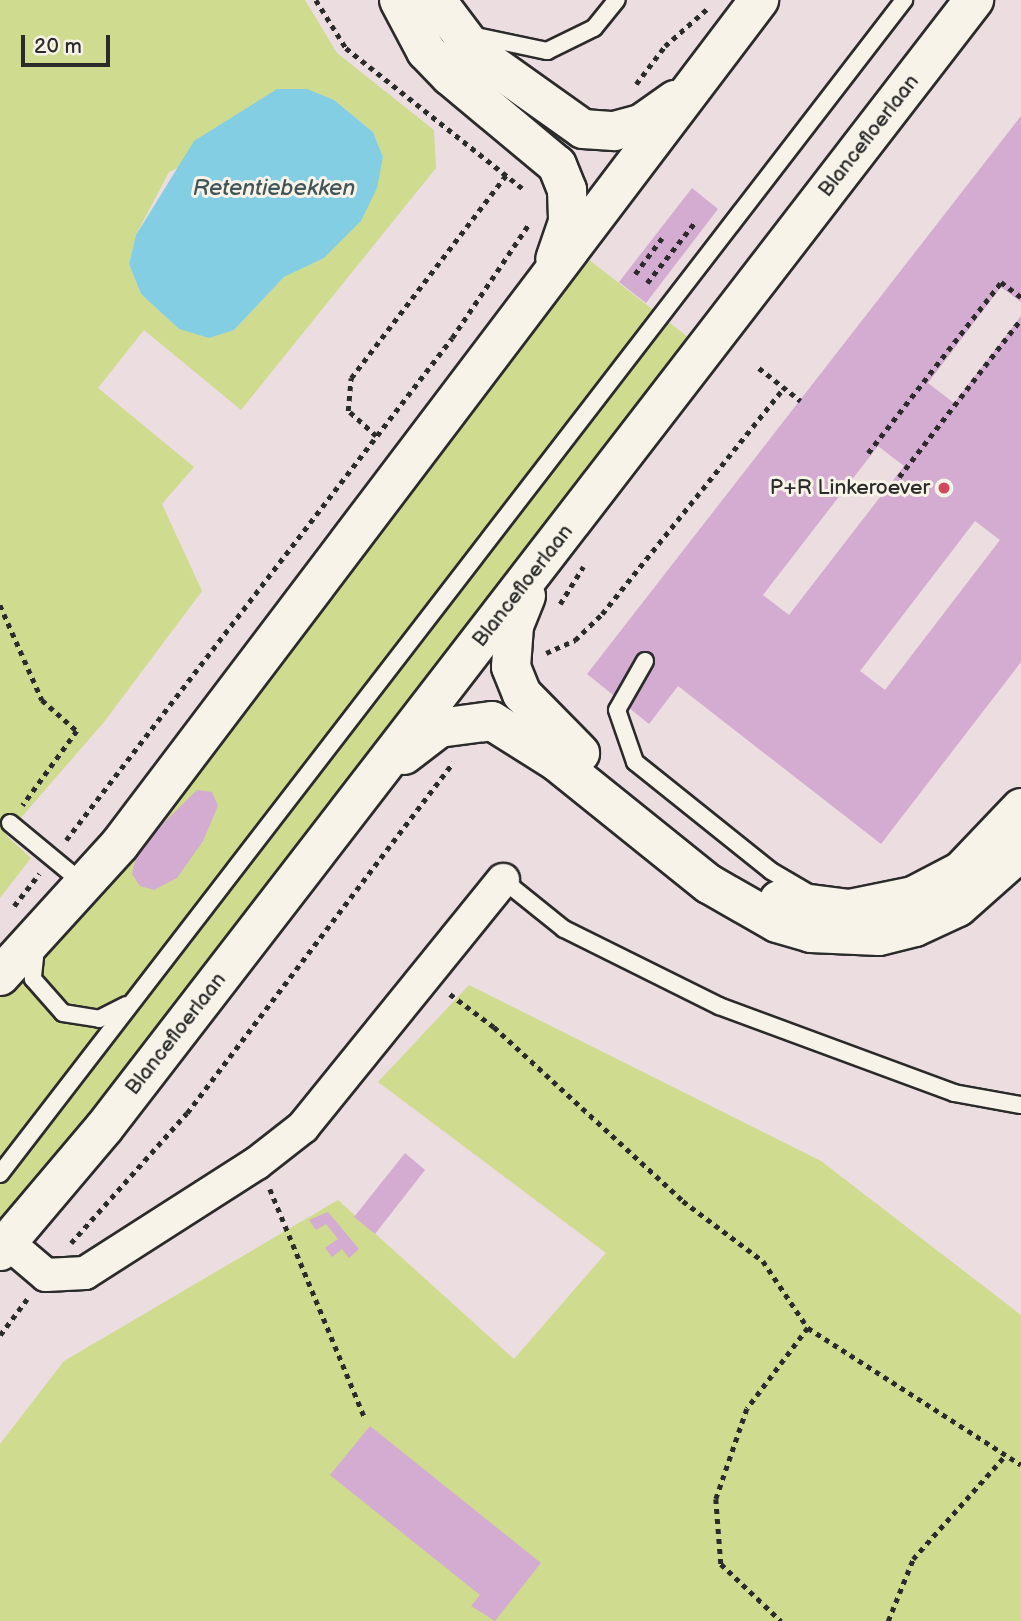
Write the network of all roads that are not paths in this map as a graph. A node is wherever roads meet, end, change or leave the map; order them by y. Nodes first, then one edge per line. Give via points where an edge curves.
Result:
1 (399, 0) edge
2 (617, 0) edge
3 (759, 0) edge
4 (904, 0) edge
5 (974, 0) edge
6 (443, 12) edge
7 (707, 69) junction
8 (529, 304) junction
9 (537, 569) junction
10 (645, 662) dead end
11 (372, 779) junction
12 (1021, 808) edge
13 (10, 823) road end
14 (1021, 851) edge
15 (503, 880) joint
16 (85, 885) junction
17 (849, 909) junction
18 (45, 928) junction
19 (0, 976) edge
20 (132, 1003) junction
21 (1021, 1105) edge
22 (0, 1174) edge
23 (3, 1246) edge

1 - 8 main road via 426,51 557,166 567,190 568,222
2 - 6 lane via 594,28 547,51 485,40
3 - 7 main road
4 - 20 lane
5 - 9 main road, Blancefloerlaan
6 - 7 main road via 496,69 583,129 614,131 641,124
7 - 8 main road
8 - 16 main road
9 - 11 main road, Blancefloerlaan
9 - 17 main road via 514,626 511,667 522,694 547,724 714,863 777,900
10 - 17 lane via 617,710 635,762 771,871
11 - 14 main road via 439,728 469,720 492,721 524,737 709,884 766,918 811,933 879,936 915,927 958,907
11 - 23 main road, Blancefloerlaan via 71,1170
12 - 17 main road via 961,870 913,896
13 - 16 lane
15 - 21 lane via 564,929 719,1006 954,1093
15 - 23 street via 303,1127 257,1163 85,1273 46,1275
16 - 18 main road
18 - 19 main road
18 - 20 lane via 33,968 45,1000 84,1019
20 - 22 lane

